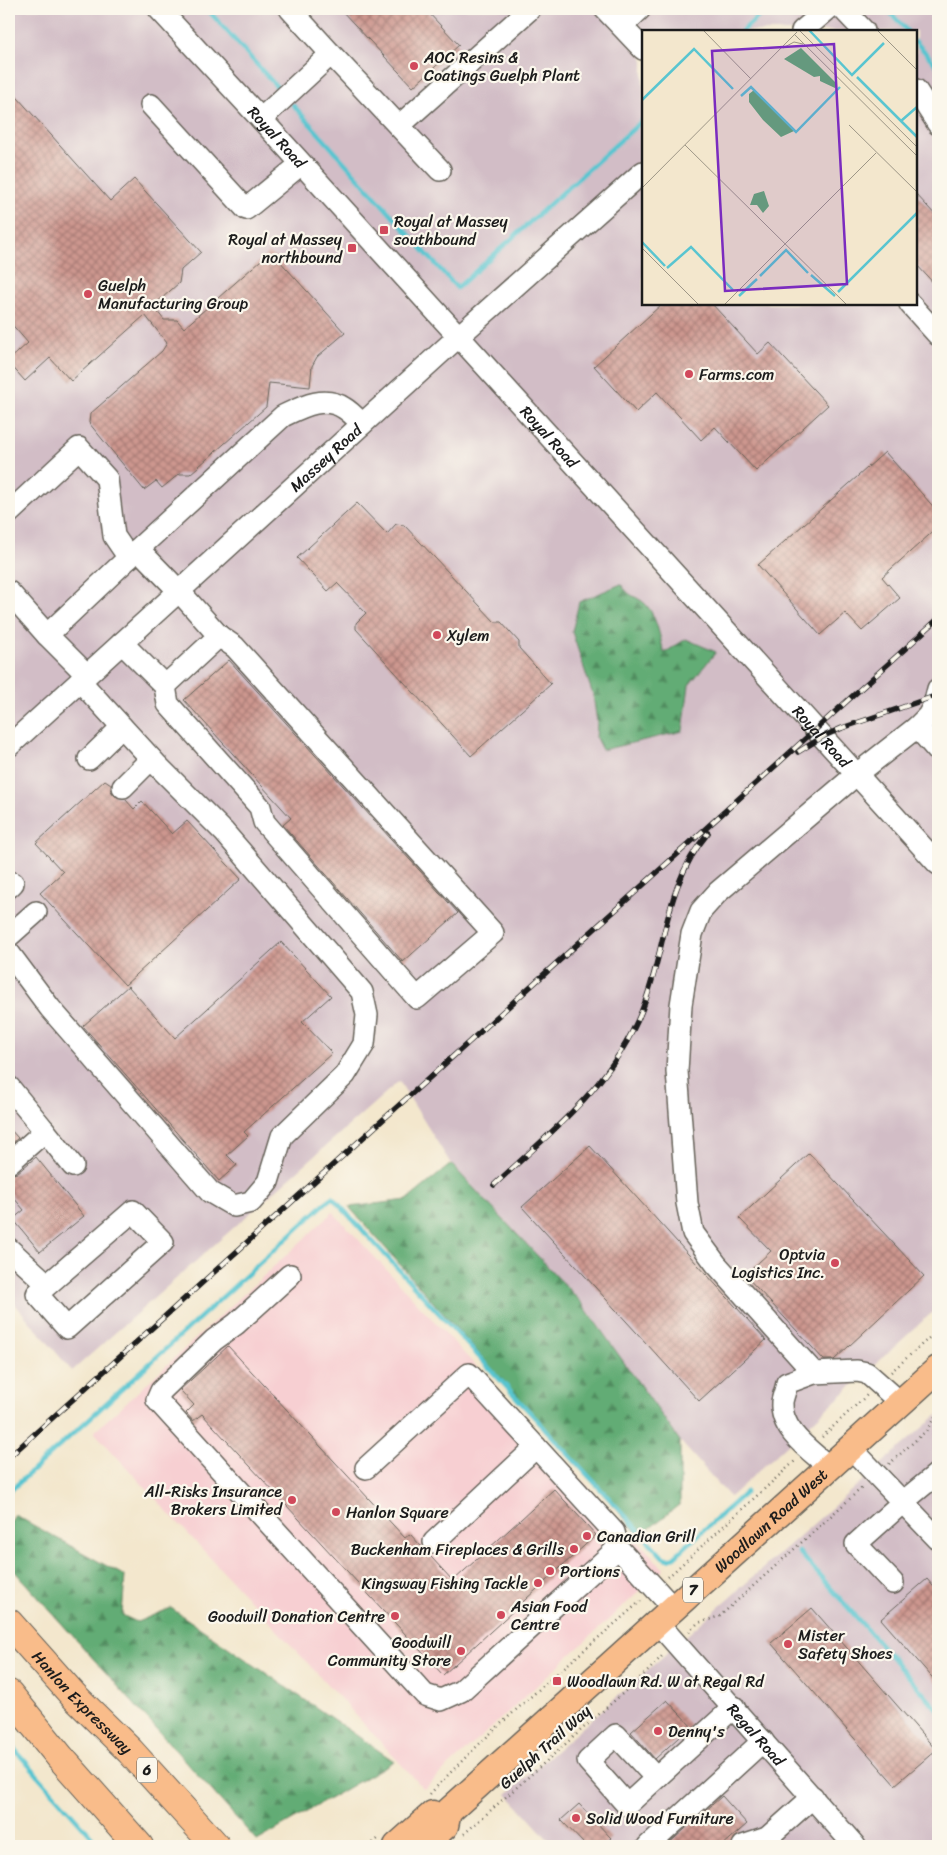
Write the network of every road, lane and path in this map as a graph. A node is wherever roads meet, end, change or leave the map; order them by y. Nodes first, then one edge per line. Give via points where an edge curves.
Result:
1 (159, 9) edge
2 (290, 9) edge
3 (530, 9) edge
4 (605, 9) edge
5 (640, 9) edge
6 (828, 9) edge
7 (843, 9) edge
8 (622, 26) junction
9 (803, 30) edge
10 (863, 30) edge
11 (642, 48) edge
12 (331, 54) junction
13 (917, 92) edge
14 (151, 105) dead end
15 (261, 118) junction
16 (938, 124) edge
17 (399, 126) junction
18 (301, 164) junction
19 (440, 170) dead end
20 (642, 173) edge
21 (911, 305) edge
22 (938, 335) edge
23 (459, 336) junction
24 (362, 424) junction
25 (9, 514) edge
26 (133, 553) junction
27 (179, 591) junction
28 (13, 605) edge
29 (47, 635) junction
30 (219, 636) junction
31 (122, 643) junction
32 (84, 678) junction
33 (164, 686) junction
34 (938, 689) edge
35 (122, 727) junction
36 (917, 728) junction
37 (9, 746) edge
38 (938, 751) edge
39 (89, 759) dead end
40 (151, 759) junction
41 (857, 774) junction
42 (123, 787) dead end
43 (937, 859) edge
44 (36, 912) dead end
45 (9, 936) edge
46 (9, 953) edge
47 (9, 1087) edge
48 (45, 1130) junction
49 (9, 1163) edge
50 (73, 1166) dead end
51 (9, 1248) edge
52 (290, 1275) dead end
53 (47, 1284) junction
54 (938, 1369) edge
55 (814, 1373) junction
56 (901, 1403) junction
57 (938, 1412) edge
58 (536, 1447) junction
59 (851, 1448) junction
60 (829, 1467) junction
61 (366, 1468) dead end
62 (938, 1473) edge
63 (878, 1474) junction
64 (904, 1501) junction
65 (938, 1539) edge
66 (434, 1542) dead end
67 (618, 1548) junction
68 (893, 1583) dead end
69 (665, 1615) junction
70 (9, 1623) edge
71 (698, 1623) dead end
72 (653, 1664) dead end
73 (9, 1694) edge
74 (734, 1708) junction
75 (763, 1741) junction
76 (656, 1778) dead end
77 (813, 1797) junction
78 (448, 1812) junction
79 (464, 1834) dead end
80 (139, 1846) edge
81 (216, 1846) edge
82 (397, 1846) edge
83 (423, 1846) edge
84 (648, 1846) edge
85 (743, 1846) edge
86 (855, 1846) edge

1 - 15 street, Royal Road
2 - 12 street
3 - 17 street
4 - 8 street
5 - 8 street
6 - 9 street
7 - 10 street
8 - 11 street
12 - 15 street
12 - 17 street
13 - 16 street
14 - 18 street via 246,209
15 - 18 street, Royal Road
17 - 19 street
18 - 23 street, Royal Road
20 - 23 street, Massey Road
21 - 22 street
23 - 24 street, Massey Road
23 - 41 street, Royal Road
24 - 26 street via 344,407 328,402 308,405 283,416
24 - 27 street, Massey Road
25 - 26 street via 79,448 108,479 114,536
26 - 27 street
26 - 29 street
27 - 30 street
27 - 31 street, Massey Road
28 - 29 street
29 - 32 street
30 - 33 street
30 - 33 street via 235,647 494,933 417,998 264,822 260,807 168,704
31 - 32 street, Massey Road
31 - 33 street
32 - 35 street
32 - 37 street, Massey Road
34 - 36 street via 934,705
35 - 39 street
35 - 40 street
36 - 38 street
36 - 41 street
40 - 42 street
40 - 46 street via 224,832 362,992 367,1015 364,1044 345,1075 282,1136 268,1182 251,1202 234,1206 210,1192 57,1016
41 - 43 street, Royal Road
41 - 55 street via 718,892 701,911 692,934 681,1005 677,1070 687,1203 693,1233 716,1264
44 - 45 street
47 - 48 street
48 - 49 street
48 - 50 street
51 - 53 street
52 - 67 street via 214,1340 161,1391 157,1400 425,1695 441,1700 461,1692
53 - 53 street via 133,1211 163,1242 67,1328 37,1294
54 - 56 main road, Woodlawn Road West / 7
55 - 56 street via 867,1373
55 - 60 street via 788,1382 782,1402 785,1424
56 - 59 main road, Woodlawn Road West / 7
57 - 63 path via 926,1431
58 - 61 street, Regal Road via 469,1374
58 - 66 street
58 - 67 street, Regal Road via 614,1532
59 - 60 main road, Woodlawn Road West / 7
59 - 63 street
60 - 69 main road, Woodlawn Road West / 7
62 - 64 street
63 - 64 street
63 - 71 path via 720,1616
64 - 65 street
64 - 68 street via 856,1544
67 - 69 street, Regal Road
69 - 74 street, Regal Road
69 - 78 main road, Woodlawn Road West / 7
70 - 81 highway, Hanlon Expressway / 6
72 - 79 path, Guelph Trail Way
73 - 80 highway
74 - 75 street, Regal Road
74 - 76 street
75 - 77 street, Regal Road
75 - 84 street
77 - 85 street via 767,1838
77 - 86 street, Regal Road
78 - 82 main road, Woodlawn Road West / 7 via 434,1812
78 - 83 main road, Woodlawn Road West / 7 via 445,1826

